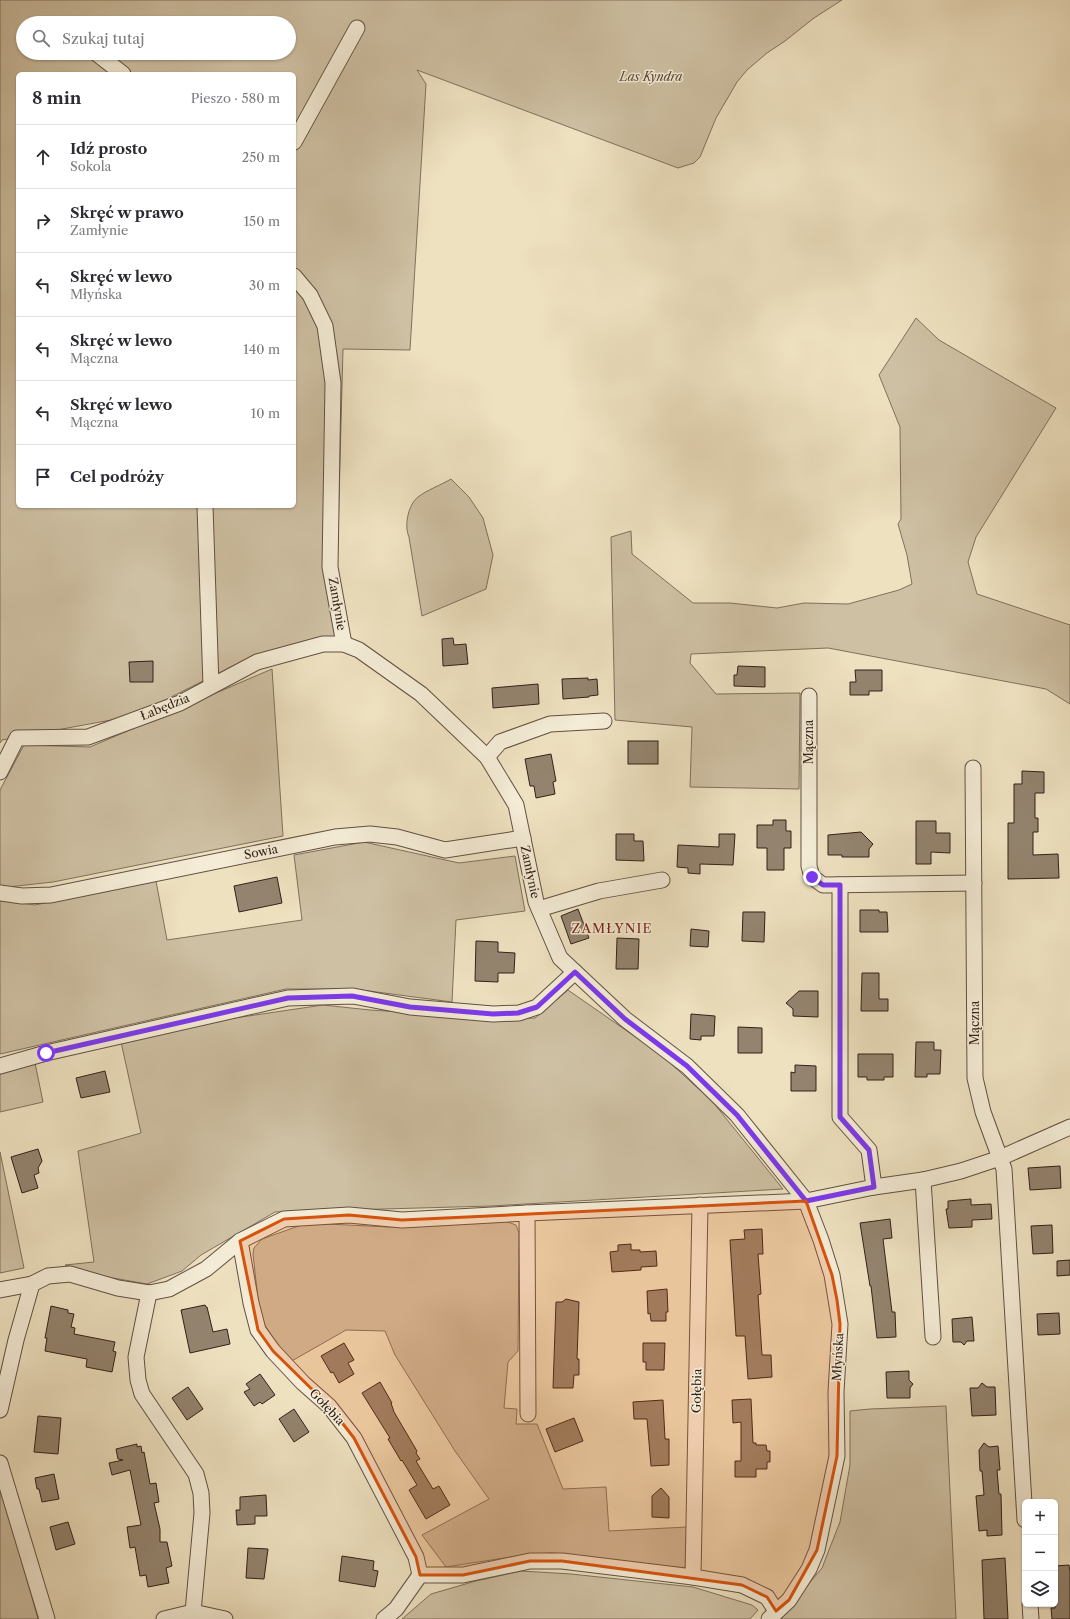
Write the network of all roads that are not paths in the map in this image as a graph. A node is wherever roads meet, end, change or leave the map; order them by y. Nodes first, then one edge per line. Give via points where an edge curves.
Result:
1 (358, 28) dead end
2 (105, 60) edge
3 (120, 72) edge
4 (296, 138) edge
5 (296, 278) edge
6 (205, 508) edge
7 (344, 644) junction
8 (211, 686) junction
9 (809, 696) dead end
10 (604, 721) dead end
11 (487, 757) junction
12 (973, 768) dead end
13 (0, 772) edge
14 (523, 838) junction
15 (662, 880) dead end
16 (974, 884) junction
17 (840, 885) junction
18 (0, 893) edge
19 (539, 909) junction
20 (575, 972) junction
21 (0, 1066) edge
22 (1070, 1127) edge
23 (1000, 1158) junction
24 (923, 1180) junction
25 (874, 1187) junction
26 (806, 1201) junction
27 (700, 1205) junction
28 (527, 1213) junction
29 (240, 1241) junction
30 (32, 1284) junction
31 (0, 1290) edge
32 (149, 1293) junction
33 (933, 1337) dead end
34 (0, 1410) edge
35 (528, 1414) dead end
36 (0, 1463) edge
37 (1024, 1499) edge
38 (420, 1575) junction
39 (693, 1576) junction
40 (1030, 1607) edge
41 (193, 1612) junction
42 (773, 1615) edge
43 (47, 1619) edge
44 (164, 1619) edge
45 (225, 1619) edge
46 (384, 1619) edge
47 (1031, 1619) edge

1 - 4 street
2 - 3 street
5 - 7 street, Zamłynie via 310,295 325,326 333,383 330,567
6 - 8 street
7 - 8 street, Łabędzia via 323,644 257,662
7 - 11 street, Zamłynie via 359,650 421,694
8 - 13 street, Łabędzia via 180,703 88,737 17,738
9 - 17 street, Mączna via 809,866 812,877 823,885
10 - 11 street via 550,724 500,742
11 - 14 street, Zamłynie via 516,805
12 - 16 street, Mączna
14 - 18 street, Sowia via 445,850 397,837 370,834 335,837 51,894 22,896
14 - 19 street, Zamłynie
15 - 19 street, Zamłynie via 599,891
16 - 17 street, Mączna
16 - 23 street, Mączna via 975,1078 983,1112
17 - 25 street via 840,1117 869,1150
19 - 20 street, Zamłynie via 560,958
20 - 21 street via 537,1007 518,1013 493,1014 410,1007 352,996 288,998 46,1053
20 - 26 street, Zamłynie via 625,1019 687,1066 737,1115
22 - 23 street
23 - 24 street
23 - 37 street via 1004,1169
24 - 25 street
24 - 33 street
25 - 26 street
26 - 27 street
26 - 42 street, Młyńska via 830,1268 840,1324 836,1392 837,1456 817,1550 810,1569 789,1600
27 - 28 street
27 - 39 street, Gołębia
28 - 29 street via 402,1220 349,1215 284,1219
28 - 35 street
29 - 32 street via 206,1269 169,1289
29 - 38 street, Gołębia via 258,1330 273,1351 329,1406 354,1438 416,1557
30 - 31 street
30 - 32 street via 48,1276 70,1274 118,1288
30 - 34 street
32 - 41 street via 136,1357 138,1380 142,1394 196,1474 201,1493 202,1512
36 - 43 street
38 - 39 street via 463,1575 530,1561 562,1561
38 - 46 street via 396,1609
39 - 42 street via 747,1587 767,1597
40 - 47 street
41 - 44 street
41 - 45 street

